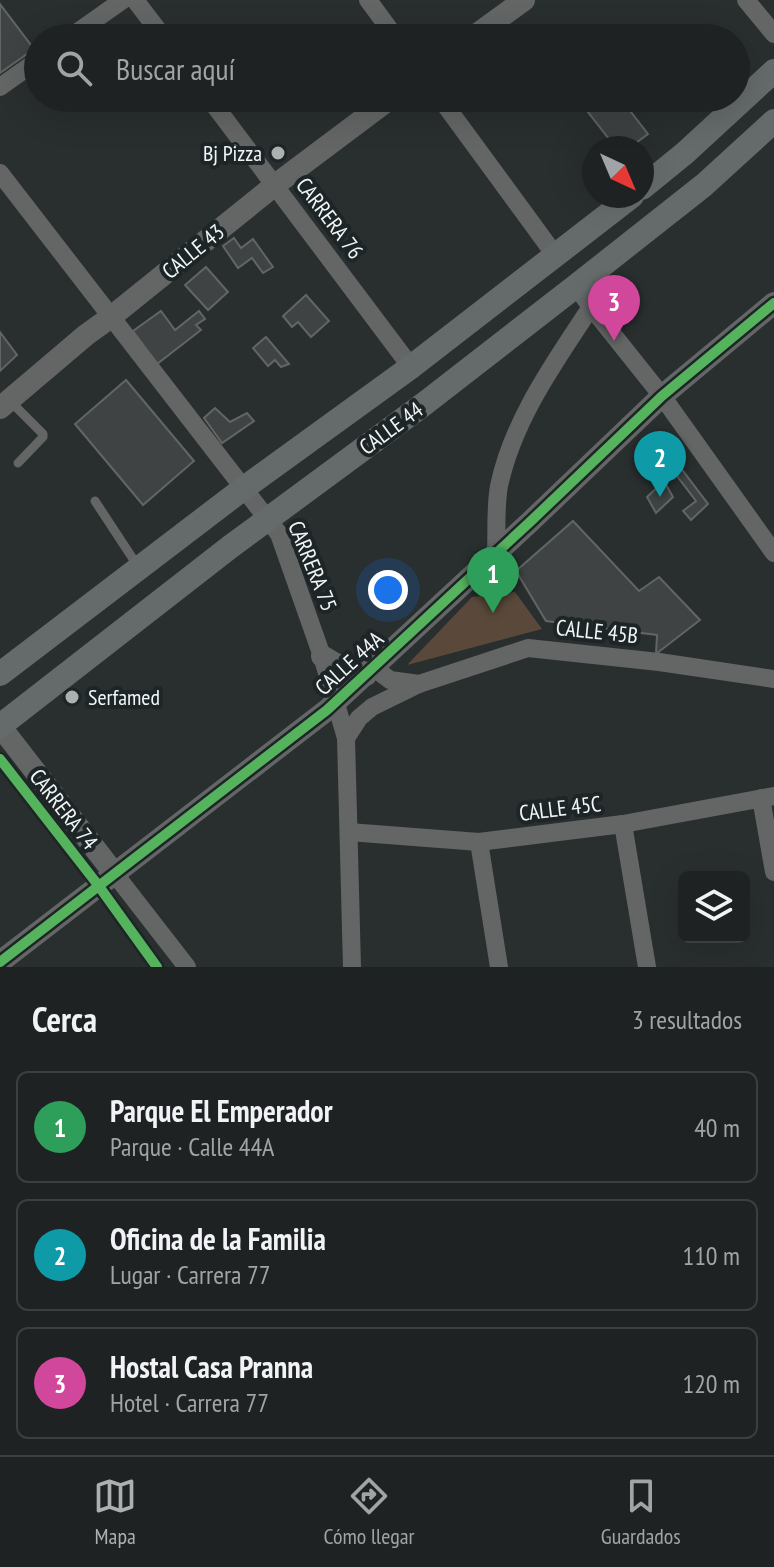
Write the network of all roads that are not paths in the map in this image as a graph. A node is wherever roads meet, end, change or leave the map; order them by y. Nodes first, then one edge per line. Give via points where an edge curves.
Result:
1 (123, 0) edge
2 (135, 0) edge
3 (368, 0) edge
4 (524, 0) edge
5 (746, 0) edge
6 (89, 24) edge
7 (153, 24) edge
8 (386, 24) edge
9 (491, 24) edge
10 (774, 34) edge
11 (24, 70) edge
12 (774, 71) edge
13 (0, 87) edge
14 (750, 93) edge
15 (220, 112) edge
16 (372, 112) edge
17 (450, 112) edge
18 (730, 112) edge
19 (774, 121) edge
20 (0, 173) edge
21 (654, 178) edge
22 (275, 185) junction
23 (616, 208) edge
24 (555, 255) junction
25 (576, 286) junction
26 (774, 303) edge
27 (591, 307) junction
28 (111, 317) junction
29 (411, 367) junction
30 (662, 396) junction
31 (5, 404) edge
32 (18, 463) dead end
33 (244, 488) junction
34 (95, 501) dead end
35 (267, 519) junction
36 (770, 540) edge
37 (496, 554) junction
38 (139, 568) junction
39 (322, 656) junction
40 (370, 671) junction
41 (0, 674) edge
42 (774, 679) edge
43 (419, 684) junction
44 (337, 702) junction
45 (0, 726) edge
46 (346, 738) junction
47 (767, 797) edge
48 (623, 824) junction
49 (349, 832) junction
50 (479, 842) junction
51 (774, 872) edge
52 (114, 873) junction
53 (0, 962) edge
54 (187, 967) edge
55 (352, 967) edge
56 (499, 967) edge
57 (647, 967) edge

1 - 6 street
2 - 7 street
3 - 8 street
4 - 9 street
5 - 10 street
11 - 13 street
12 - 14 main road
15 - 22 street, CARRERA 76
16 - 22 street, CALLE 43
17 - 24 street
18 - 21 main road
19 - 25 main road, CALLE 44 via 704,185
20 - 28 street, CARRERA 75
22 - 28 street, CALLE 43
22 - 29 street, CARRERA 76
23 - 24 main road, CALLE 44
24 - 29 main road, CALLE 44
25 - 27 street
25 - 35 main road, CALLE 44
26 - 30 street, CALLE 44A
27 - 30 street
27 - 37 street via 540,387 510,447 499,490
28 - 31 street, CALLE 43
28 - 33 street, CARRERA 75
29 - 33 main road, CALLE 44
30 - 36 street
30 - 37 street, CALLE 44A
31 - 32 lane via 43,434
33 - 35 street, CARRERA 75
33 - 38 main road, CALLE 44
34 - 38 lane
35 - 39 street, CARRERA 75 via 279,534
35 - 45 main road, CALLE 44
37 - 40 street, CALLE 44A
38 - 41 main road, CALLE 44
39 - 40 street via 344,669
39 - 44 street, CARRERA 75
40 - 43 street
40 - 44 street, CALLE 44A
42 - 43 street, CALLE 45B via 528,648
43 - 46 street, CALLE 45B via 372,707
44 - 46 street, CARRERA 75
44 - 52 street, CALLE 44A
45 - 52 street, CARRERA 74
46 - 49 street, CARRERA 75
47 - 48 street, CALLE 45C
47 - 51 street
48 - 50 street, CALLE 45C
48 - 57 street
49 - 50 street, CALLE 45C
49 - 55 street, CARRERA 75
50 - 56 street
52 - 53 street, CALLE 44A
52 - 54 street, CARRERA 74

